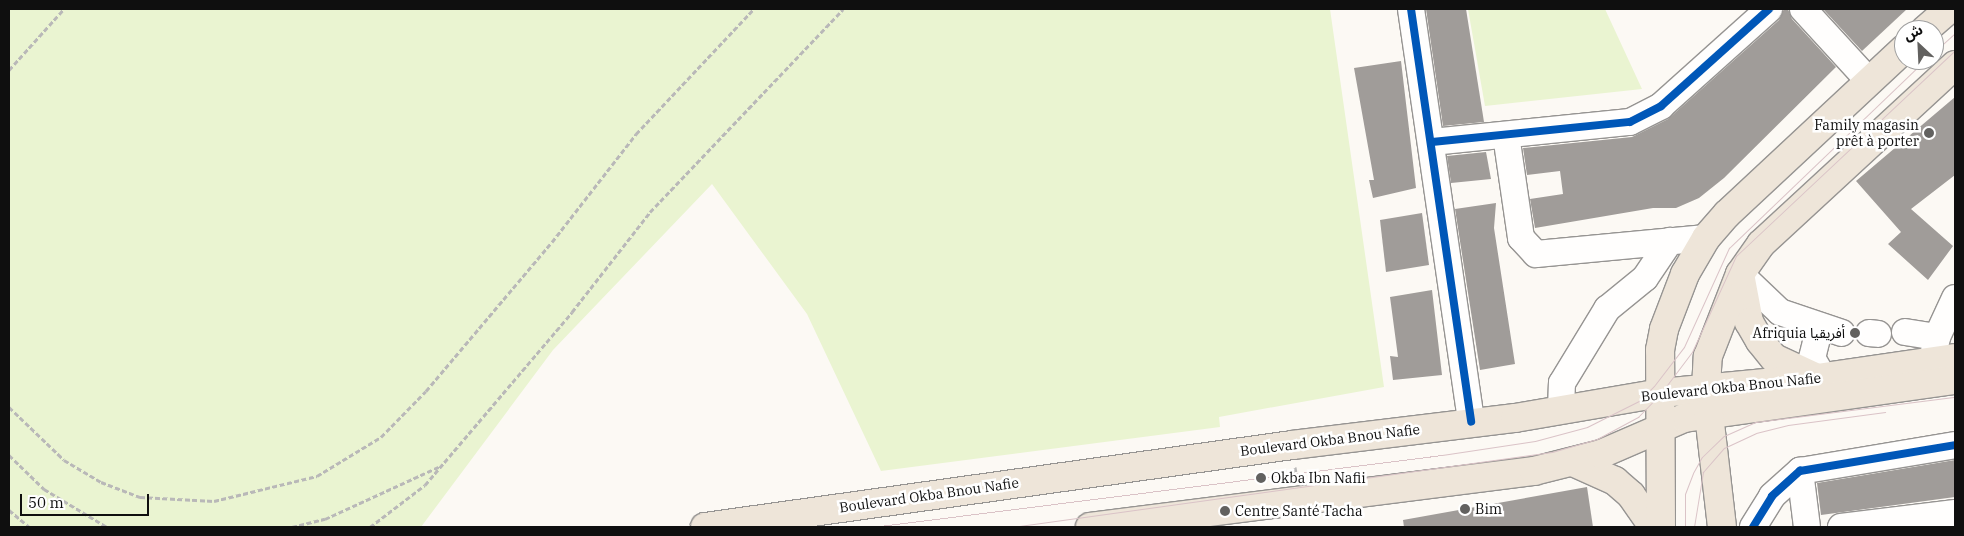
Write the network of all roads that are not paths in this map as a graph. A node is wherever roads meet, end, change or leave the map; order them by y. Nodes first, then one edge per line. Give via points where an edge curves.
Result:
1 (1411, 9) edge
2 (1769, 9) edge
3 (1803, 9) edge
4 (1949, 9) edge
5 (1936, 20) edge
6 (1894, 58) edge
7 (1955, 65) edge
8 (1868, 80) junction
9 (1506, 135) junction
10 (1432, 142) junction
11 (1706, 238) junction
12 (1670, 241) junction
13 (1740, 274) junction
14 (1952, 307) edge
15 (1906, 332) dead end
16 (1660, 350) junction
17 (1941, 352) edge
18 (1820, 377) junction
19 (1955, 380) edge
20 (1661, 393) junction
21 (1615, 401) junction
22 (1707, 401) junction
23 (1561, 410) junction
24 (1471, 422) junction
25 (1660, 425) junction
26 (1955, 445) edge
27 (1576, 463) junction
28 (1800, 471) junction
29 (1955, 513) edge
30 (1721, 518) edge
31 (1227, 519) edge
32 (1756, 520) edge
33 (705, 527) edge
34 (1090, 527) edge
35 (1653, 527) edge
36 (1661, 527) edge
37 (1807, 527) edge
38 (1841, 527) edge

1 - 10 street
2 - 9 street via 1661,106 1644,116 1630,122
3 - 8 street
4 - 5 main road
6 - 8 main road
7 - 13 main road via 1761,244
8 - 11 main road
9 - 10 street
9 - 12 street via 1521,238 1536,254
10 - 24 street
11 - 12 street
11 - 16 main road via 1685,274 1664,329
12 - 23 street via 1645,278 1607,309 1562,383
13 - 18 main road via 1749,322 1760,342 1774,358
13 - 18 street via 1780,312 1831,330 1812,358
13 - 22 main road via 1708,356
14 - 17 street
15 - 17 street
16 - 20 main road
16 - 21 main road via 1645,382
17 - 18 main road, Boulevard Okba Bnou Nafie
18 - 22 main road, Boulevard Okba Bnou Nafie
19 - 22 main road, Boulevard Okba Bnou Nafie
20 - 21 main road, Boulevard Okba Bnou Nafie
20 - 22 main road, Boulevard Okba Bnou Nafie
20 - 25 main road
21 - 23 main road, Boulevard Okba Bnou Nafie
22 - 25 main road, Boulevard Okba Bnou Nafie
22 - 30 main road
23 - 24 main road, Boulevard Okba Bnou Nafie
24 - 33 main road, Boulevard Okba Bnou Nafie via 1292,444
25 - 27 main road, Boulevard Okba Bnou Nafie via 1623,445
25 - 36 main road
26 - 28 street
27 - 31 main road, Boulevard Okba Bnou Nafie via 1534,471 1299,498
27 - 35 main road via 1615,481 1631,495
28 - 32 street
28 - 37 street
29 - 38 street
30 - 32 street via 1735,516
31 - 34 main road, Boulevard Okba Bnou Nafie

